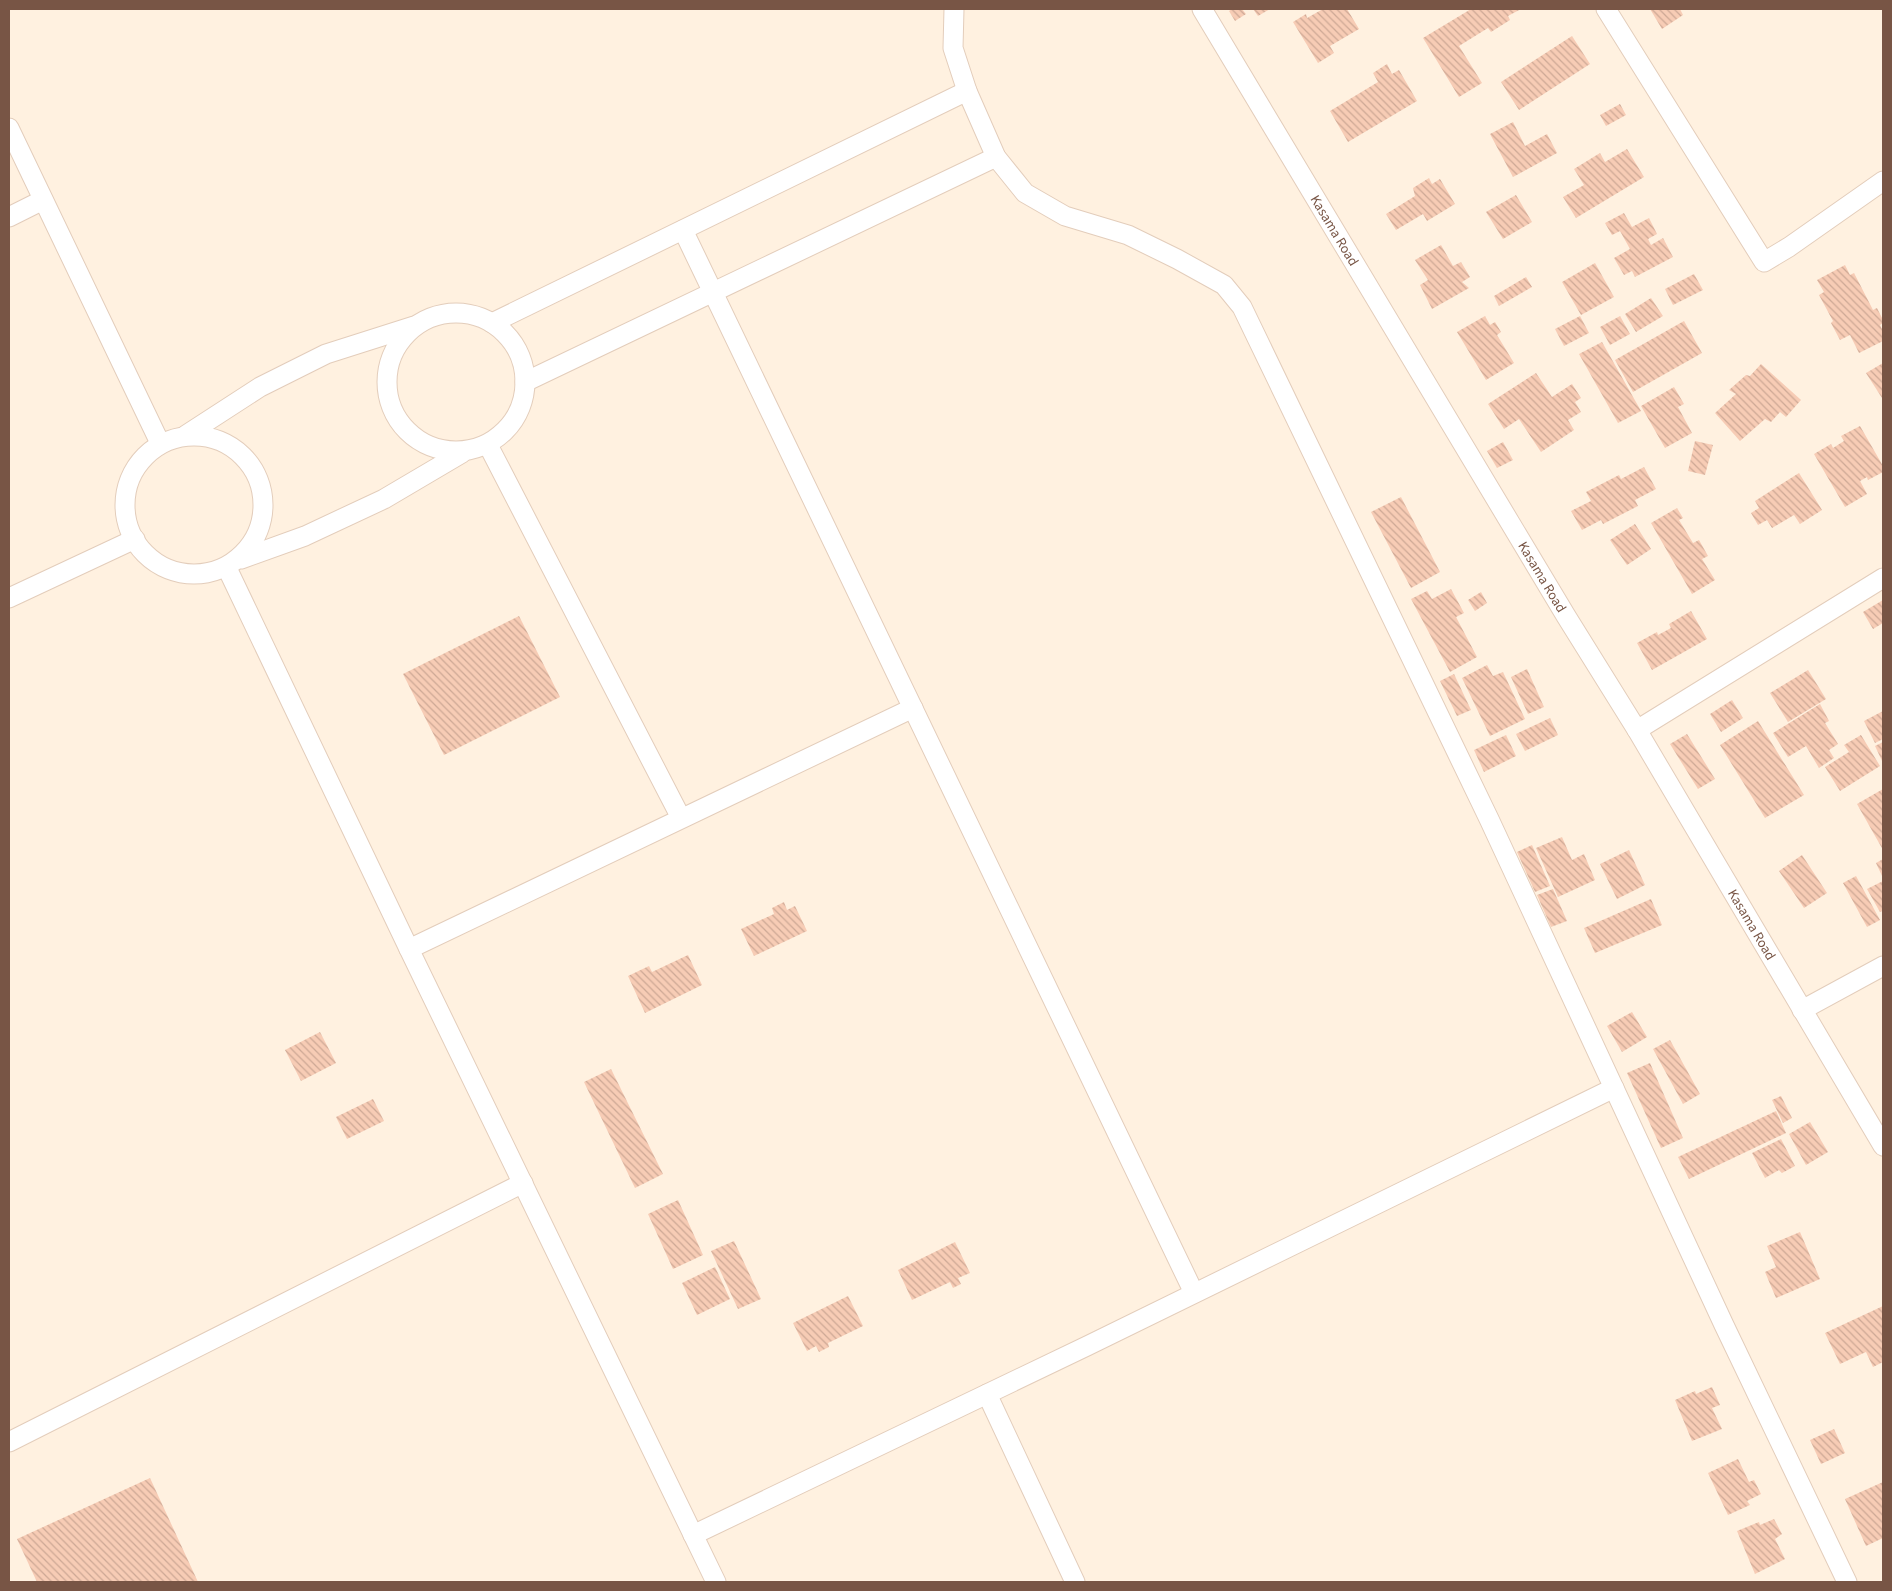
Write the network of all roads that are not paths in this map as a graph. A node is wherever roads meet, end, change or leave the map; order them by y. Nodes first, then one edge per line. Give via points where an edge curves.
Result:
1 (954, 9) edge
2 (1202, 9) edge
3 (1606, 9) edge
4 (967, 91) junction
5 (9, 128) edge
6 (996, 157) junction
7 (1883, 181) edge
8 (43, 200) junction
9 (9, 217) edge
10 (683, 230) junction
11 (713, 292) junction
12 (492, 324) junction
13 (415, 325) junction
14 (525, 382) junction
15 (186, 435) junction
16 (160, 443) junction
17 (488, 445) junction
18 (462, 452) junction
19 (135, 539) junction
20 (232, 564) junction
21 (1883, 578) edge
22 (9, 598) edge
23 (912, 708) junction
24 (1637, 730) junction
25 (681, 818) junction
26 (409, 949) junction
27 (1883, 966) edge
28 (1802, 1010) junction
29 (1614, 1088) junction
30 (1883, 1146) edge
31 (523, 1183) junction
32 (1194, 1293) junction
33 (987, 1394) junction
34 (9, 1442) edge
35 (693, 1534) junction
36 (716, 1582) edge
37 (1075, 1582) edge
38 (1847, 1582) edge

1 - 4 street via 953,48
2 - 24 street, Kasama Road
3 - 7 street via 1764,262
4 - 6 street
4 - 10 street
5 - 8 street
6 - 11 street
6 - 29 street via 1025,193 1065,216 1128,235 1177,259 1224,285 1242,307 1489,819
8 - 9 street
8 - 16 street
10 - 11 street
10 - 12 street
11 - 14 street
11 - 23 street
12 - 13 street via 480,317 452,312 427,318
12 - 14 street via 503,332 519,355
13 - 15 street via 326,354 260,387
13 - 18 street via 405,334 391,359 387,386 392,406 411,435 423,443 449,452
14 - 17 street via 523,401 516,419 499,439
15 - 16 street
15 - 20 street via 226,443 247,461 257,479 263,499 260,526 248,551
16 - 19 street via 140,461 128,485 126,512
17 - 18 street
17 - 25 street
18 - 20 street via 384,499 305,536
19 - 20 street via 153,560 176,572 202,575 215,573
19 - 22 street
20 - 26 street
21 - 24 street
23 - 25 street
23 - 32 street
24 - 28 street, Kasama Road
25 - 26 street
26 - 31 street
27 - 28 street
28 - 30 street, Kasama Road
29 - 32 street
29 - 38 street
31 - 34 street
31 - 35 street
32 - 33 street
33 - 35 street
33 - 37 street
35 - 36 street

